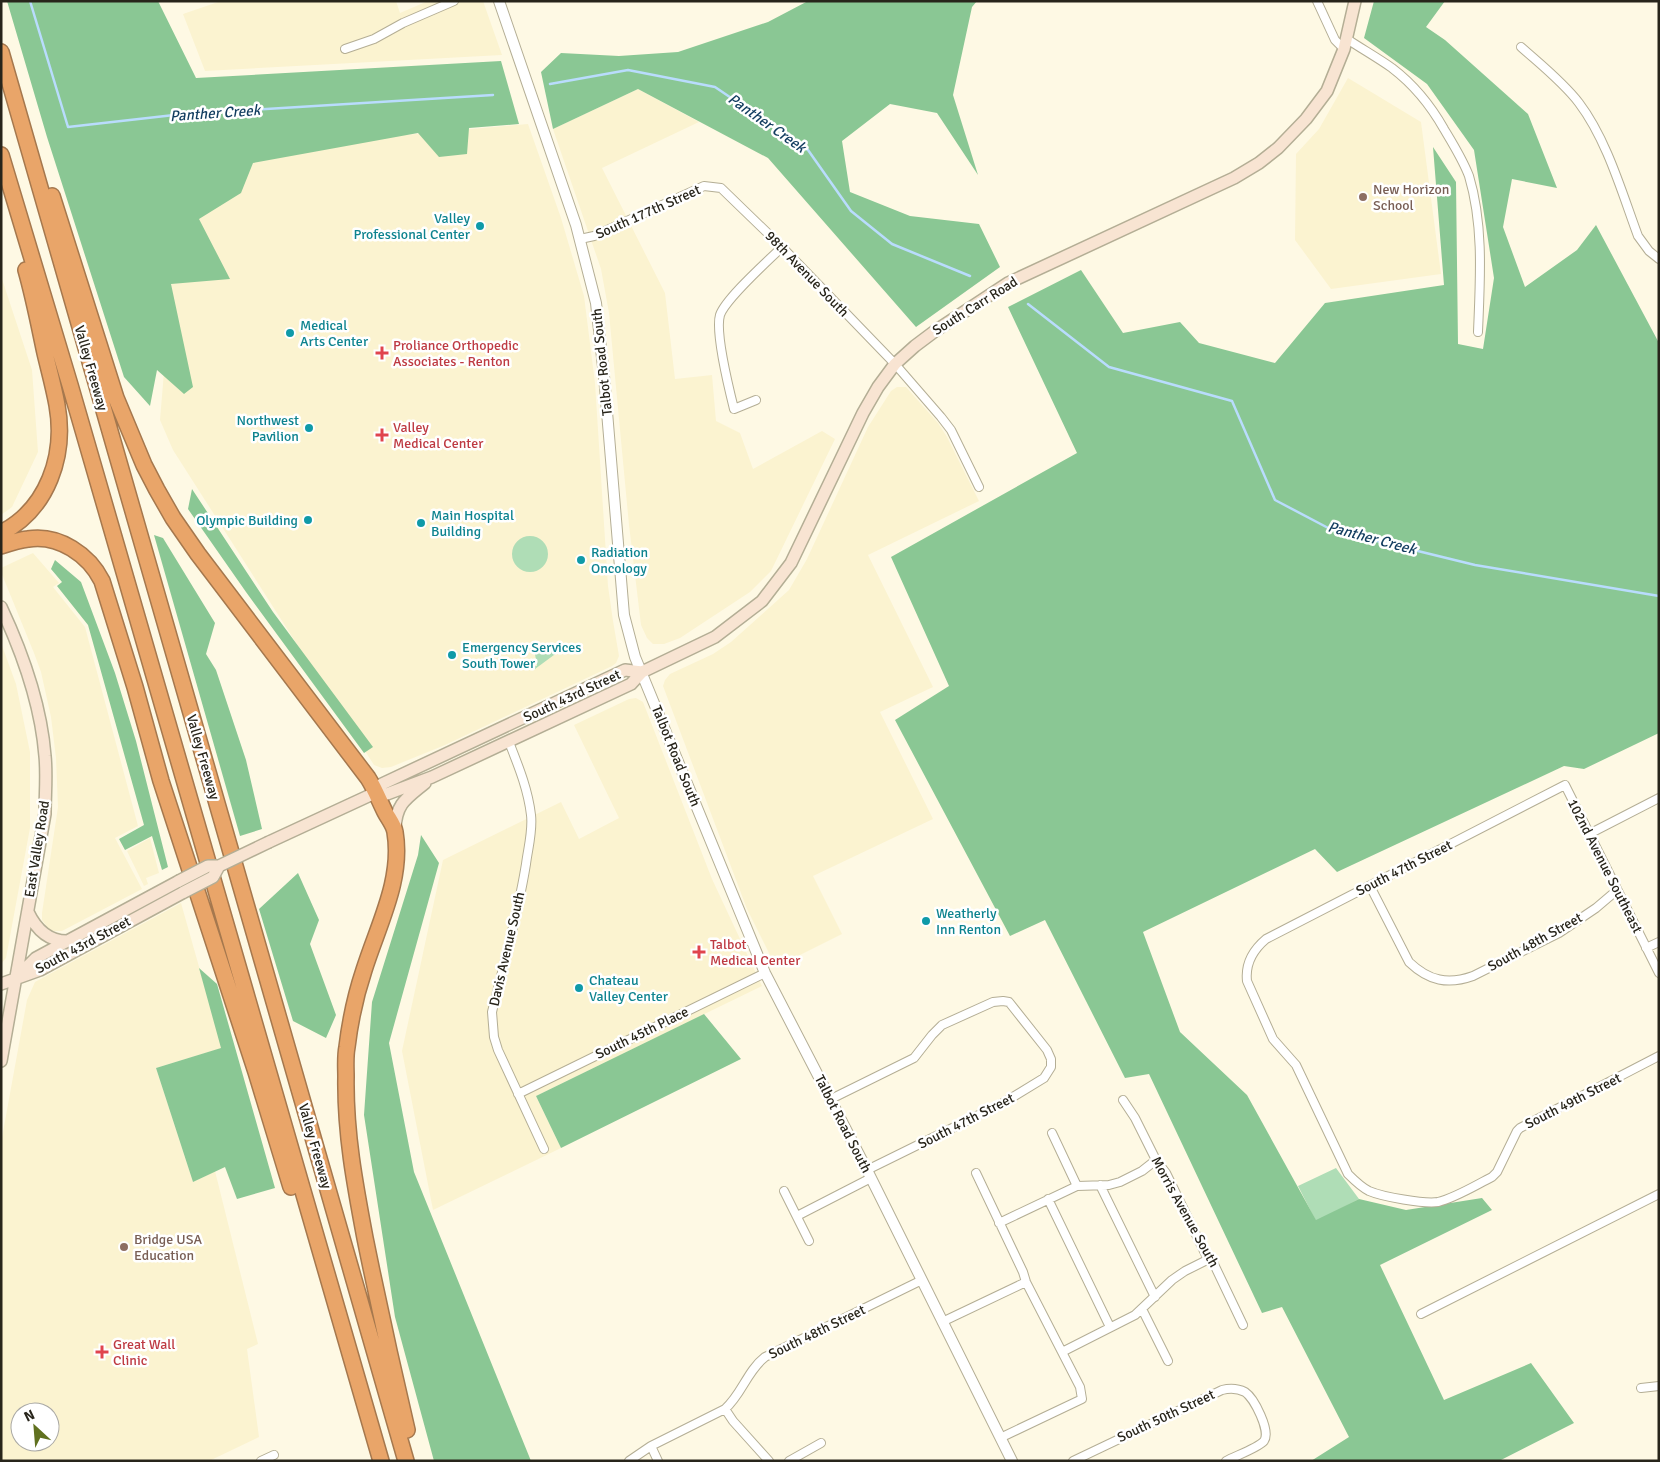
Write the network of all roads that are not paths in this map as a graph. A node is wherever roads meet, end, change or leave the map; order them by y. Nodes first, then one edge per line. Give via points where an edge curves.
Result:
1 (454, 1) edge
2 (499, 1) edge
3 (1316, 1) edge
4 (1355, 1) edge
5 (1346, 44) junction
6 (1521, 47) dead end
7 (344, 49) dead end
8 (1, 52) edge
9 (1, 84) edge
10 (30, 150) junction
11 (1, 155) edge
12 (1, 185) edge
13 (716, 186) joint
14 (580, 239) junction
15 (782, 247) junction
16 (1659, 259) edge
17 (1478, 332) dead end
18 (896, 364) junction
19 (756, 400) dead end
20 (979, 487) dead end
21 (1, 534) edge
22 (1, 546) edge
23 (1, 607) edge
24 (642, 672) junction
25 (509, 742) junction
26 (432, 777) junction
27 (1565, 785) joint
28 (377, 792) junction
29 (1659, 798) edge
30 (395, 829) junction
31 (1589, 834) junction
32 (182, 886) junction
33 (1370, 886) junction
34 (1616, 891) junction
35 (28, 912) junction
36 (71, 941) junction
37 (1659, 942) edge
38 (1646, 948) junction
39 (765, 973) junction
40 (1659, 973) edge
41 (16, 977) junction
42 (1, 984) edge
43 (4, 1024) edge
44 (1659, 1056) edge
45 (1, 1061) edge
46 (518, 1094) junction
47 (831, 1100) junction
48 (1123, 1100) dead end
49 (1052, 1133) dead end
50 (544, 1150) dead end
51 (1156, 1160) junction
52 (976, 1173) dead end
53 (869, 1174) junction
54 (1077, 1186) junction
55 (1100, 1186) junction
56 (1370, 1191) joint
57 (784, 1192) dead end
58 (1659, 1194) edge
59 (1048, 1199) junction
60 (797, 1216) junction
61 (999, 1223) junction
62 (316, 1240) junction
63 (809, 1241) dead end
64 (1211, 1258) junction
65 (922, 1280) junction
66 (1026, 1282) junction
67 (1155, 1297) junction
68 (1142, 1309) junction
69 (1421, 1314) dead end
70 (942, 1322) junction
71 (1243, 1325) dead end
72 (1110, 1327) junction
73 (1062, 1352) junction
74 (1168, 1361) dead end
75 (1659, 1386) edge
76 (1641, 1388) dead end
77 (725, 1409) junction
78 (1000, 1438) junction
79 (821, 1443) dead end
80 (651, 1446) junction
81 (274, 1455) dead end
82 (261, 1461) edge
83 (381, 1461) edge
84 (398, 1461) edge
85 (406, 1461) edge
86 (414, 1461) edge
87 (629, 1461) edge
88 (658, 1461) edge
89 (768, 1461) edge
90 (788, 1461) edge
91 (1012, 1461) edge
92 (1074, 1461) edge
93 (1226, 1461) edge

1 - 7 street via 374,39
2 - 14 street, Talbot Road South
3 - 5 street via 1335,40
4 - 5 main road, South Carr Road
5 - 17 street via 1393,69 1413,87 1436,114 1468,174 1475,200 1480,257
5 - 18 main road, South Carr Road via 1327,91 1306,119 1258,163 1198,196 1008,283 934,331
6 - 16 street via 1578,102 1591,121 1638,236
8 - 10 highway, Valley Freeway
9 - 84 highway
10 - 28 highway via 44,172 116,398 157,490 198,554
10 - 85 highway, Valley Freeway
11 - 62 highway, Valley Freeway
12 - 21 highway via 30,285 57,407 58,432 57,459 47,488 29,512
13 - 14 street, South 177th Street via 704,186 594,236
13 - 15 street, 98th Avenue South
14 - 24 street, Talbot Road South via 596,303 624,615
15 - 18 street, 98th Avenue South
15 - 19 street via 726,303 720,315 719,329 734,409
18 - 20 street, 98th Avenue South via 942,416
18 - 24 main road, South Carr Road via 863,413 791,563 762,601 715,637
22 - 62 highway via 29,538 70,547 97,570 102,581 161,780 304,1230
23 - 35 main road, East Valley Road via 34,692 45,757 45,814
24 - 25 main road, South 43rd Street via 630,685
24 - 28 main road, South 43rd Street via 624,671 382,784
24 - 39 street, Talbot Road South
25 - 26 main road, South 43rd Street
25 - 46 street, Davis Avenue South via 523,778 531,832 492,1012 494,1038
26 - 28 main road, South 43rd Street via 387,794
26 - 30 main road via 404,801 396,816
27 - 31 street, 102nd Avenue Southeast
27 - 33 street, South 47th Street
28 - 30 highway
28 - 32 main road, South 43rd Street, bridge via 219,866 208,866
29 - 31 street
30 - 86 highway via 396,870 353,1014 346,1048 346,1091 354,1182 385,1339
31 - 34 street, 102nd Avenue Southeast
32 - 36 main road, South 43rd Street
32 - 41 main road, South 43rd Street via 40,970
33 - 34 street, South 48th Street via 1409,962 1418,971 1448,982 1473,976 1559,933
33 - 56 street, South 47th Street via 1266,939 1250,958 1246,972 1247,982 1273,1039 1296,1065 1348,1174
34 - 38 street, 102nd Avenue Southeast
35 - 36 main road via 41,932 56,940
35 - 41 main road, East Valley Road
36 - 41 main road, South 43rd Street via 36,958
37 - 38 street
38 - 40 street, 102nd Avenue Southeast
39 - 46 street, South 45th Place
39 - 47 street, Talbot Road South
41 - 42 main road
41 - 43 main road, East Valley Road
43 - 45 main road, East Valley Road
44 - 56 street, South 49th Street via 1520,1128 1492,1177 1445,1200 1425,1203
46 - 50 street, Davis Avenue South
47 - 53 street, Talbot Road South
47 - 53 street, South 47th Street via 914,1058 942,1025 993,1002 1009,1002 1047,1050 1051,1067 1044,1078
48 - 51 street, Morris Avenue South
49 - 54 street
51 - 55 street via 1120,1182
51 - 64 street, Morris Avenue South via 1166,1173 1205,1253
52 - 61 street
53 - 60 street, South 47th Street
53 - 65 street, Talbot Road South
54 - 55 street
54 - 59 street
55 - 67 street
57 - 60 street
58 - 69 street
59 - 61 street
59 - 72 street
60 - 63 street
61 - 66 street
62 - 83 highway, Valley Freeway
64 - 67 street via 1185,1270
64 - 71 street, Morris Avenue South
65 - 70 street, Talbot Road South
65 - 77 street, South 48th Street via 765,1357 753,1368 734,1401
66 - 70 street
66 - 73 street
67 - 68 street
68 - 72 street
68 - 74 street
70 - 78 street, Talbot Road South
72 - 73 street
73 - 78 street via 1080,1387 1082,1399
75 - 76 street
77 - 80 street, South 48th Street
77 - 89 street
78 - 91 street, Talbot Road South
79 - 90 street
80 - 87 street, South 48th Street
80 - 88 street
81 - 82 street
92 - 93 street, South 50th Street via 1230,1388 1245,1392 1250,1397 1266,1434 1264,1441 1257,1446

